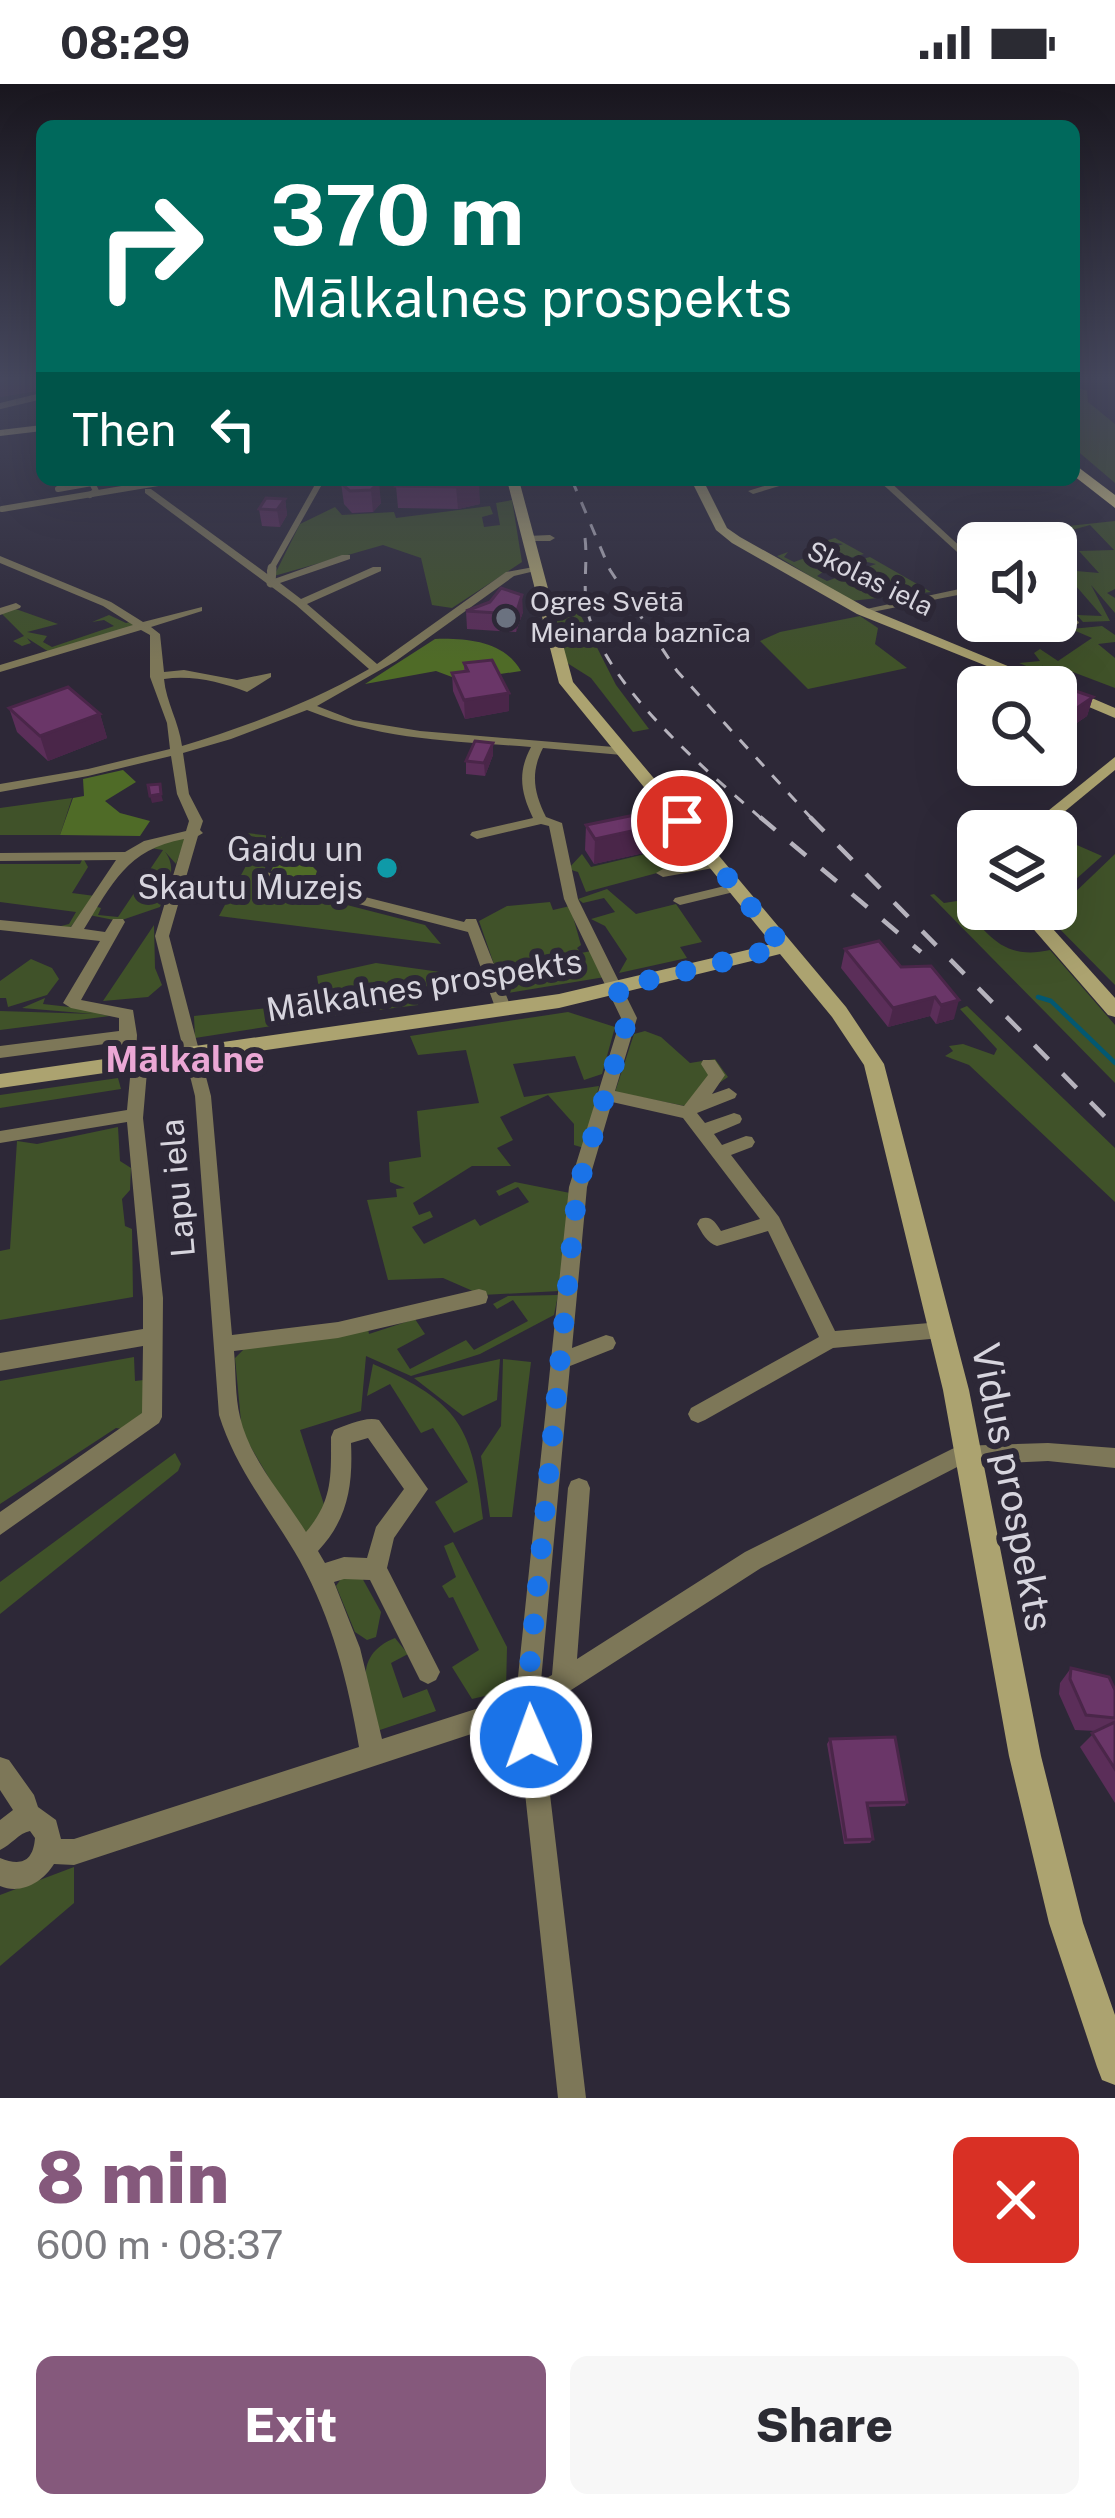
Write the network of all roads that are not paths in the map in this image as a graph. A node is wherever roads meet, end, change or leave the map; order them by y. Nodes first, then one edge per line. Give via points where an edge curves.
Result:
1 (1103, 485) edge
2 (75, 486) edge
3 (94, 486) edge
4 (153, 486) edge
5 (318, 486) edge
6 (514, 486) edge
7 (700, 486) edge
8 (772, 486) edge
9 (890, 486) edge
10 (145, 488) junction
11 (58, 489) dead end
12 (753, 491) dead end
13 (89, 495) junction
14 (1115, 503) edge
15 (2, 509) edge
16 (550, 538) dead end
17 (527, 539) junction
18 (957, 548) edge
19 (4, 561) edge
20 (535, 568) junction
21 (271, 583) junction
22 (957, 592) edge
23 (300, 603) junction
24 (16, 606) dead end
25 (198, 609) dead end
26 (862, 611) junction
27 (0, 612) edge
28 (149, 625) junction
29 (0, 656) edge
30 (987, 666) edge
31 (6, 668) edge
32 (376, 669) junction
33 (156, 677) junction
34 (237, 684) dead end
35 (1077, 697) edge
36 (307, 706) junction
37 (1115, 712) edge
38 (538, 746) junction
39 (176, 748) junction
40 (622, 751) junction
41 (1115, 762) edge
42 (0, 788) edge
43 (1057, 810) edge
44 (541, 820) junction
45 (682, 821) junction
46 (664, 827) edge
47 (196, 833) junction
48 (476, 835) dead end
49 (123, 856) junction
50 (0, 857) edge
51 (714, 864) junction
52 (663, 873) dead end
53 (266, 876) dead end
54 (734, 888) junction
55 (680, 901) dead end
56 (118, 922) dead end
57 (0, 925) edge
58 (1044, 930) edge
59 (75, 932) junction
60 (110, 938) junction
61 (783, 947) junction
62 (617, 988) junction
63 (504, 1010) junction
64 (1115, 1010) edge
65 (129, 1035) junction
66 (0, 1052) edge
67 (192, 1053) junction
68 (134, 1061) junction
69 (710, 1064) dead end
70 (0, 1081) edge
71 (729, 1094) dead end
72 (605, 1095) junction
73 (694, 1109) junction
74 (135, 1115) junction
75 (734, 1119) dead end
76 (703, 1131) junction
77 (0, 1137) edge
78 (746, 1142) dead end
79 (721, 1152) junction
80 (773, 1222) junction
81 (706, 1224) dead end
82 (479, 1297) dead end
83 (941, 1330) junction
84 (152, 1336) junction
85 (830, 1340) junction
86 (606, 1343) dead end
87 (224, 1345) junction
88 (560, 1361) junction
89 (0, 1363) edge
90 (698, 1414) dead end
91 (970, 1452) junction
92 (1115, 1458) edge
93 (579, 1488) dead end
94 (0, 1525) edge
95 (305, 1549) junction
96 (376, 1568) junction
97 (320, 1576) junction
98 (428, 1672) dead end
99 (563, 1682) junction
100 (527, 1704) junction
101 (372, 1752) junction
102 (0, 1769) edge
103 (27, 1818) junction
104 (0, 1837) edge
105 (61, 1852) junction
106 (1, 1872) edge
107 (1115, 2067) edge
108 (572, 2098) edge

1 - 14 highway
2 - 11 street
3 - 13 street
4 - 10 street
5 - 21 street via 269,573
6 - 17 main road, Vidus prospekts
7 - 26 main road, Skolas iela via 726,533
8 - 12 street
9 - 18 street
10 - 13 street
10 - 21 street
13 - 15 street
16 - 17 street
17 - 20 main road, Vidus prospekts
19 - 28 street
20 - 32 street via 510,574
20 - 40 main road, Vidus prospekts via 566,683
21 - 23 street
21 - 23 street via 342,558 373,572
22 - 26 street
23 - 32 street
24 - 27 street
25 - 28 street
26 - 30 main road, Skolas iela
28 - 31 street
28 - 33 street
29 - 31 street
32 - 36 street
33 - 34 street via 184,673
33 - 39 street
35 - 37 main road, Skolas iela
36 - 38 street via 374,728
36 - 39 street
38 - 40 street
38 - 44 street via 525,772
39 - 42 street
39 - 47 street
40 - 45 main road, Vidus prospekts
41 - 43 main road
44 - 48 street
44 - 62 street via 559,827 563,877
45 - 46 street
45 - 51 main road, Vidus prospekts
47 - 49 street
47 - 67 street, Lapu iela via 161,936
49 - 50 street
49 - 59 street
51 - 52 street
51 - 54 main road, Vidus prospekts
53 - 63 street via 470,925
54 - 55 street
54 - 61 main road, Vidus prospekts
56 - 60 street
57 - 59 street
58 - 64 main road
59 - 60 street
60 - 65 street via 70,1003 127,1014
61 - 62 main road, Mālkalnes prospekts
61 - 83 main road, Vidus prospekts via 874,1064
62 - 63 main road, Mālkalnes prospekts
62 - 72 street via 628,1018
63 - 67 main road, Mālkalnes prospekts
65 - 66 street
65 - 68 street
67 - 68 main road, Mālkalnes prospekts
67 - 87 street, Lapu iela
68 - 70 main road, Mālkalnes prospekts
68 - 74 street via 141,1102
69 - 73 street via 717,1075
71 - 73 street
72 - 73 street
72 - 88 street via 578,1187
73 - 76 street
74 - 77 street
74 - 84 street
75 - 76 street
76 - 79 street
78 - 79 street
79 - 80 street
80 - 81 street via 717,1239
80 - 85 street
82 - 87 street via 338,1330
83 - 85 street
83 - 91 main road, Vidus prospekts
84 - 89 street
84 - 94 street via 152,1417
85 - 90 street
86 - 88 street
87 - 95 street, Lapu iela via 234,1437
88 - 100 street
91 - 92 street
91 - 99 street via 753,1560
91 - 107 main road, Vidus prospekts via 1025,1756 1066,1923
93 - 99 street
95 - 96 street via 334,1521 341,1437 372,1427 417,1489 384,1534
95 - 97 street, Lapu iela
96 - 97 street
96 - 98 street
97 - 101 street, Lapu iela via 349,1635
99 - 100 street
100 - 101 street
100 - 108 street
101 - 105 street
102 - 103 street
103 - 104 street
103 - 105 street via 47,1828
105 - 106 street via 28,1874

